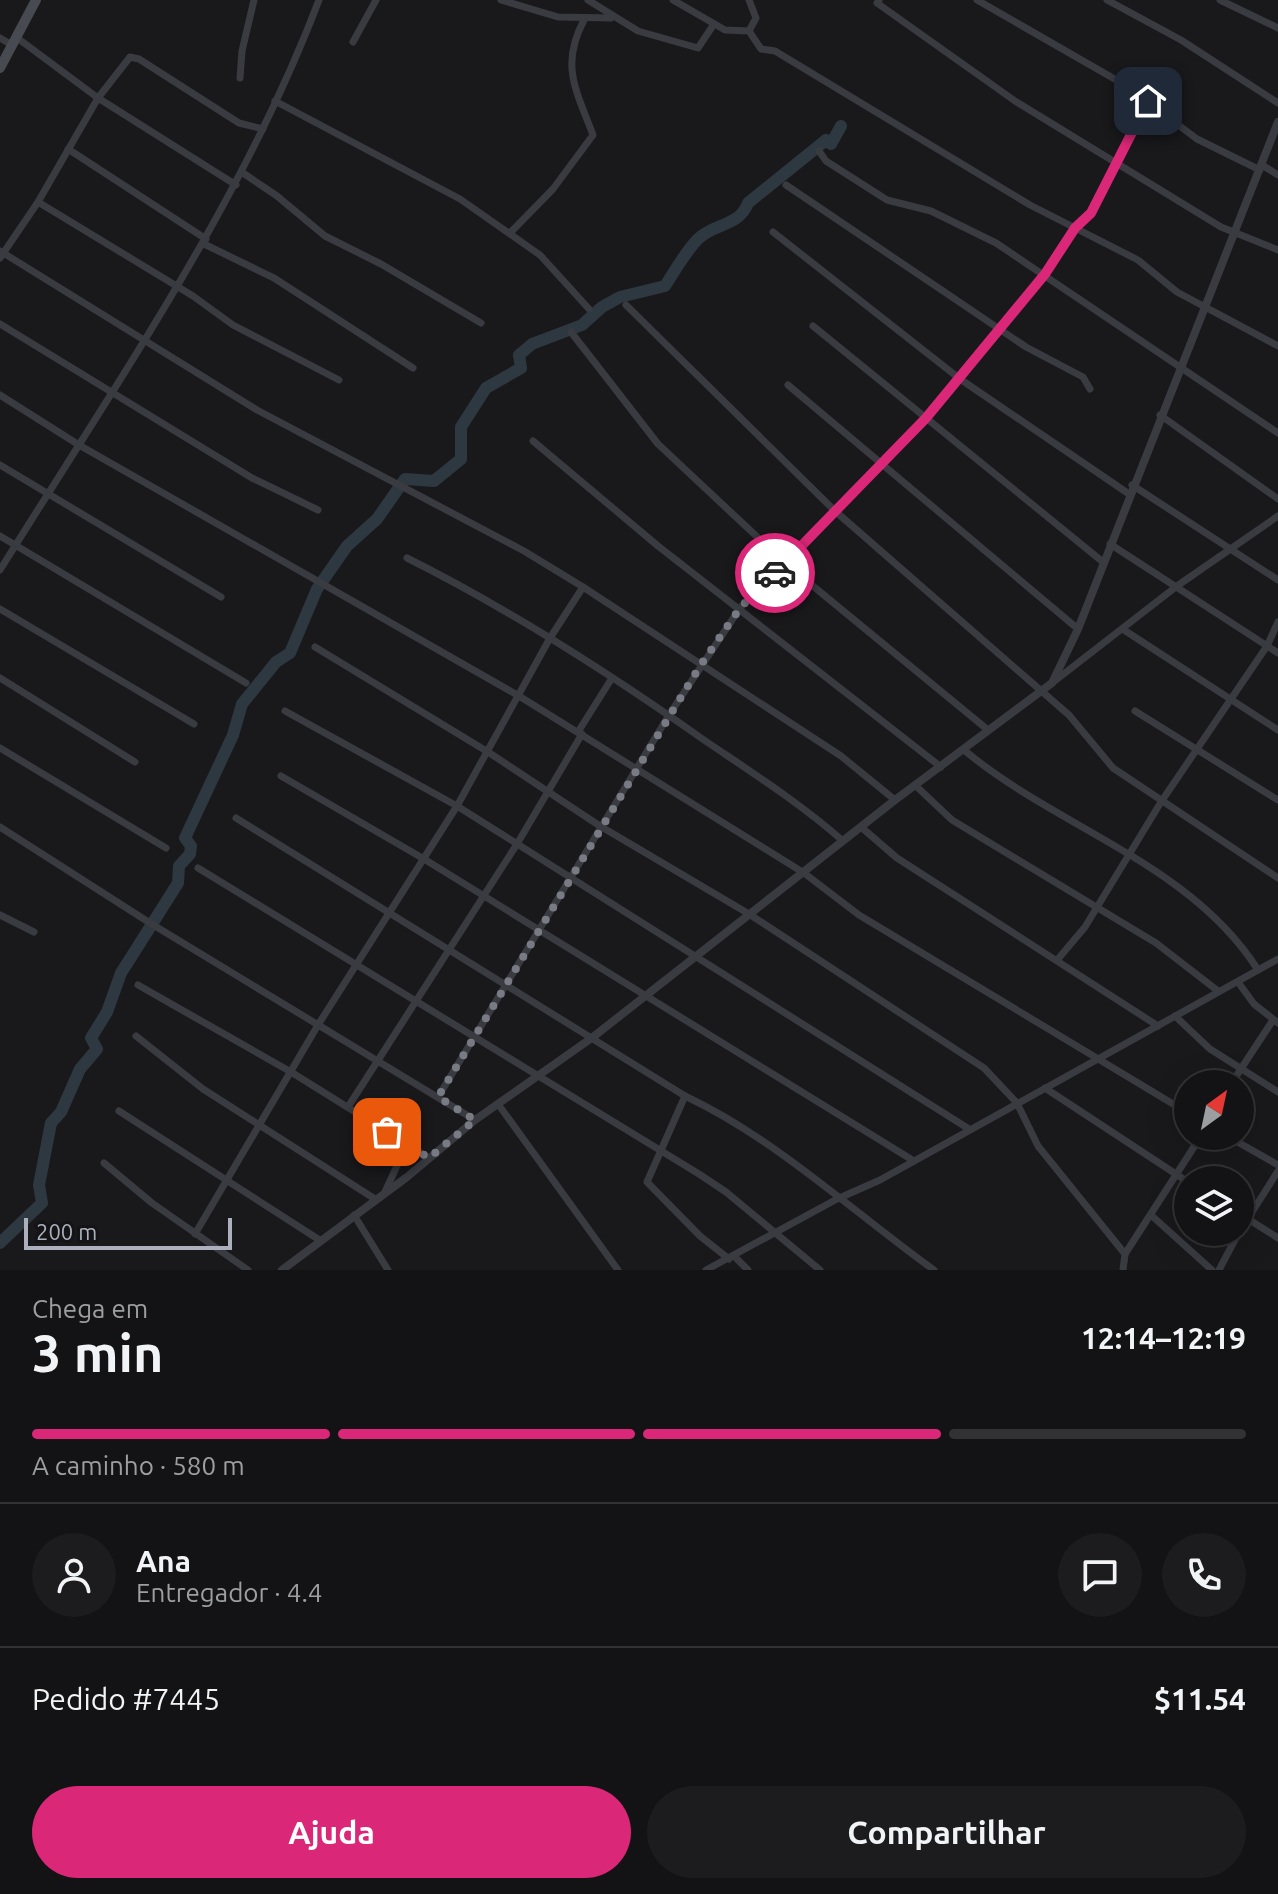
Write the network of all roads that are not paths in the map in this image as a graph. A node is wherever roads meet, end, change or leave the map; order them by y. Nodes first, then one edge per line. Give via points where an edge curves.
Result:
1 (36, 0) edge
2 (254, 0) edge
3 (319, 0) edge
4 (376, 0) edge
5 (501, 0) edge
6 (588, 0) edge
7 (673, 0) edge
8 (749, 0) edge
9 (879, 0) edge
10 (977, 0) edge
11 (1107, 0) edge
12 (1220, 0) edge
13 (613, 18) junction
14 (584, 20) junction
15 (714, 24) junction
16 (1278, 28) edge
17 (749, 31) junction
18 (0, 38) edge
19 (14, 41) junction
20 (353, 42) dead end
21 (0, 68) edge
22 (240, 78) dead end
23 (98, 98) junction
24 (275, 101) junction
25 (1148, 101) junction
26 (1278, 103) edge
27 (263, 129) junction
28 (1277, 129) edge
29 (68, 149) junction
30 (819, 151) dead end
31 (1117, 162) junction
32 (1261, 167) junction
33 (243, 173) junction
34 (1278, 175) edge
35 (236, 185) junction
36 (786, 185) dead end
37 (38, 202) junction
38 (1075, 228) junction
39 (511, 232) junction
40 (773, 232) dead end
41 (1234, 232) junction
42 (205, 241) junction
43 (1278, 250) edge
44 (1, 254) edge
45 (1045, 274) junction
46 (176, 287) junction
47 (626, 305) dead end
48 (1204, 306) junction
49 (589, 309) dead end
50 (481, 323) dead end
51 (0, 324) edge
52 (813, 326) dead end
53 (999, 329) junction
54 (571, 332) dead end
55 (145, 340) junction
56 (1278, 346) edge
57 (413, 368) dead end
58 (1179, 368) junction
59 (960, 379) junction
60 (339, 380) dead end
61 (788, 385) dead end
62 (1090, 389) dead end
63 (111, 394) junction
64 (0, 395) edge
65 (1160, 415) junction
66 (926, 418) junction
67 (1278, 433) edge
68 (533, 441) dead end
69 (79, 445) junction
70 (0, 465) edge
71 (881, 466) junction
72 (1131, 490) junction
73 (49, 494) junction
74 (1278, 499) edge
75 (318, 510) dead end
76 (835, 511) junction
77 (1278, 516) edge
78 (0, 536) edge
79 (1110, 544) junction
80 (15, 546) junction
81 (1228, 550) junction
82 (407, 558) dead end
83 (1103, 562) junction
84 (785, 563) junction
85 (0, 570) edge
86 (1278, 580) edge
87 (1177, 586) junction
88 (583, 587) junction
89 (221, 597) dead end
90 (740, 608) junction
91 (0, 609) edge
92 (1278, 622) edge
93 (1078, 629) junction
94 (1124, 630) junction
95 (550, 638) junction
96 (1267, 646) junction
97 (315, 647) dead end
98 (1278, 653) edge
99 (700, 666) junction
100 (0, 678) edge
101 (612, 678) junction
102 (246, 683) dead end
103 (1052, 683) junction
104 (1039, 692) junction
105 (519, 696) junction
106 (1230, 698) junction
107 (285, 711) dead end
108 (1135, 711) dead end
109 (669, 715) junction
110 (194, 724) dead end
111 (988, 730) junction
112 (1278, 730) edge
113 (580, 733) junction
114 (0, 748) edge
115 (964, 750) junction
116 (1198, 750) junction
117 (488, 752) junction
118 (135, 762) dead end
119 (941, 767) junction
120 (638, 768) junction
121 (281, 776) dead end
122 (916, 786) junction
123 (546, 792) junction
124 (895, 800) junction
125 (1278, 800) edge
126 (1161, 802) junction
127 (457, 806) junction
128 (236, 818) dead end
129 (600, 826) junction
130 (0, 827) edge
131 (861, 827) junction
132 (843, 841) junction
133 (517, 844) junction
134 (166, 848) dead end
135 (1129, 855) junction
136 (424, 859) junction
137 (198, 868) dead end
138 (804, 873) junction
139 (569, 877) junction
140 (1278, 878) edge
141 (483, 895) junction
142 (1096, 906) junction
143 (389, 912) junction
144 (749, 914) junction
145 (0, 915) edge
146 (540, 930) junction
147 (34, 932) dead end
148 (449, 948) junction
149 (697, 954) junction
150 (1058, 959) junction
151 (1278, 959) edge
152 (357, 966) junction
153 (1258, 970) junction
154 (506, 982) junction
155 (1238, 982) junction
156 (138, 985) dead end
157 (1218, 991) junction
158 (645, 994) junction
159 (414, 1000) junction
160 (1175, 1016) junction
161 (1275, 1022) edge
162 (318, 1025) junction
163 (1158, 1026) junction
164 (136, 1036) dead end
165 (473, 1037) junction
166 (593, 1037) junction
167 (1100, 1057) junction
168 (375, 1061) junction
169 (1239, 1070) edge
170 (1241, 1070) edge
171 (291, 1072) junction
172 (539, 1075) junction
173 (1254, 1079) edge
174 (1045, 1088) junction
175 (1278, 1092) edge
176 (685, 1096) junction
177 (438, 1097) junction
178 (1017, 1103) junction
179 (498, 1104) junction
180 (1174, 1104) edge
181 (348, 1107) junction
182 (119, 1111) dead end
183 (475, 1120) junction
184 (258, 1126) junction
185 (969, 1129) junction
186 (407, 1144) junction
187 (1252, 1150) edge
188 (661, 1153) junction
189 (429, 1158) junction
190 (914, 1161) junction
191 (104, 1163) dead end
192 (1278, 1165) edge
193 (1278, 1171) edge
194 (1174, 1174) edge
195 (1174, 1178) edge
196 (227, 1180) junction
197 (384, 1194) junction
198 (375, 1199) junction
199 (837, 1199) junction
200 (1254, 1202) edge
201 (354, 1215) junction
202 (1152, 1216) junction
203 (1254, 1223) edge
204 (195, 1234) junction
205 (774, 1234) junction
206 (1278, 1238) edge
207 (321, 1241) junction
208 (1232, 1246) edge
209 (1125, 1254) junction
210 (731, 1257) junction
211 (248, 1270) edge
212 (282, 1270) edge
213 (388, 1270) edge
214 (618, 1270) edge
215 (706, 1270) edge
216 (748, 1270) edge
217 (820, 1270) edge
218 (934, 1270) edge
219 (1123, 1270) edge
220 (1212, 1270) edge
221 (1219, 1270) edge

1 - 19 main road
2 - 22 street
3 - 24 street
4 - 20 street
5 - 14 street
6 - 13 street
7 - 15 street
8 - 17 street via 756,18
9 - 31 street via 959,65
10 - 25 street
11 - 26 street
12 - 16 street
13 - 14 street
13 - 15 street via 698,48
14 - 39 street via 569,63 593,135 553,189
15 - 17 street
17 - 38 street via 761,49 775,51
18 - 19 street
19 - 21 main road
19 - 23 street
23 - 27 street via 130,57 239,123
23 - 29 street
23 - 35 street
24 - 27 street
24 - 39 street via 443,189
25 - 31 street
25 - 32 street via 1197,139
27 - 33 street
28 - 32 street
29 - 37 street
29 - 42 street
30 - 45 street via 826,161 887,200 931,211
31 - 38 street via 1091,213
31 - 41 street
32 - 34 street
32 - 41 street
33 - 35 street
33 - 50 street via 325,236
35 - 42 street
36 - 53 street
37 - 44 street
37 - 46 street
38 - 45 street
38 - 48 street via 1138,260
39 - 49 street
40 - 59 street
41 - 43 street
41 - 48 street
42 - 46 street
42 - 57 street via 274,278
44 - 55 street
45 - 53 street
45 - 58 street
46 - 55 street
46 - 60 street via 269,346
47 - 76 street
48 - 56 street
48 - 58 street
51 - 63 street
52 - 66 street
53 - 59 street
53 - 62 street via 1083,377
54 - 84 street via 658,444
55 - 63 street
55 - 88 street via 257,410
58 - 65 street
58 - 67 street
59 - 66 street
59 - 72 street
61 - 71 street
63 - 69 street
63 - 75 street via 252,478
64 - 69 street
65 - 72 street
65 - 74 street
66 - 71 street
66 - 83 street
68 - 90 street
69 - 73 street
69 - 105 street
70 - 73 street
71 - 76 street
71 - 93 street
72 - 79 street
72 - 81 street
73 - 80 street
73 - 89 street
76 - 84 street
76 - 104 street
77 - 81 street
78 - 80 street
79 - 83 street
79 - 87 street
80 - 85 street
80 - 102 street
81 - 86 street
81 - 87 street
82 - 95 street via 484,596
83 - 93 street
84 - 90 street
84 - 111 street
87 - 94 street
87 - 96 street
88 - 95 street
88 - 99 street
90 - 99 street
90 - 119 street
91 - 110 street
92 - 96 street
93 - 103 street
94 - 103 street
94 - 106 street
95 - 101 street
95 - 105 street
96 - 98 street
96 - 106 street
97 - 117 street
99 - 109 street
99 - 124 street via 841,756
100 - 118 street
101 - 109 street
101 - 113 street
103 - 104 street
104 - 111 street
104 - 126 street via 1084,730 1113,768
105 - 113 street
105 - 117 street
106 - 112 street
106 - 116 street
107 - 127 street
108 - 116 street
109 - 120 street
109 - 132 street
111 - 115 street
113 - 120 street
113 - 123 street
114 - 134 street
115 - 119 street
115 - 135 street via 1001,782
116 - 125 street
116 - 126 street
117 - 123 street
117 - 127 street
119 - 122 street
120 - 129 street
120 - 138 street
121 - 136 street
122 - 124 street
122 - 142 street via 952,820
123 - 129 street
123 - 133 street
124 - 131 street
126 - 135 street
126 - 140 street
127 - 133 street
127 - 136 street
128 - 143 street
129 - 139 street
129 - 144 street
130 - 162 street
131 - 132 street
131 - 150 street via 897,858
132 - 138 street
133 - 139 street
133 - 141 street
135 - 142 street
135 - 153 street via 1219,921
136 - 141 street
136 - 143 street
137 - 152 street
138 - 144 street
138 - 167 street via 859,915
139 - 146 street
139 - 149 street
141 - 146 street
141 - 148 street
142 - 150 street
142 - 157 street
143 - 148 street
143 - 152 street
144 - 149 street
144 - 178 street via 984,1068
145 - 147 street
146 - 154 street
146 - 158 street
148 - 154 street
148 - 159 street
149 - 158 street
149 - 185 street
150 - 163 street
151 - 153 street
152 - 159 street
152 - 162 street
153 - 155 street
154 - 165 street
154 - 166 street
155 - 157 street
155 - 161 street
156 - 171 street
157 - 160 street
158 - 166 street
158 - 190 street
159 - 165 street
159 - 168 street
160 - 163 street
160 - 169 street
161 - 170 street
162 - 168 street
162 - 171 street
163 - 167 street
164 - 184 street
165 - 172 street
165 - 177 street
166 - 172 street
166 - 176 street
167 - 174 street
167 - 180 street
168 - 177 street
168 - 181 street
171 - 181 street
171 - 184 street
172 - 179 street
172 - 188 street
173 - 175 street
174 - 178 street
174 - 194 street
176 - 188 street
176 - 199 street via 758,1138
177 - 183 street
178 - 185 street
178 - 209 street via 1038,1146
179 - 183 street
179 - 214 street
181 - 186 street
182 - 196 street
183 - 189 street
184 - 196 street
184 - 198 street
185 - 190 street
186 - 189 street
186 - 197 street
187 - 192 street
188 - 205 street via 726,1192
188 - 210 street via 647,1182 700,1236
189 - 197 street
190 - 199 street
191 - 204 street
193 - 200 street
195 - 202 street
196 - 204 street
196 - 207 street
197 - 198 street
198 - 201 street
199 - 205 street
199 - 218 street
201 - 207 street
201 - 213 street
202 - 209 street
202 - 220 street
203 - 206 street
204 - 211 street
205 - 210 street
205 - 217 street
207 - 212 street
208 - 221 street
209 - 219 street
210 - 215 street
210 - 216 street

